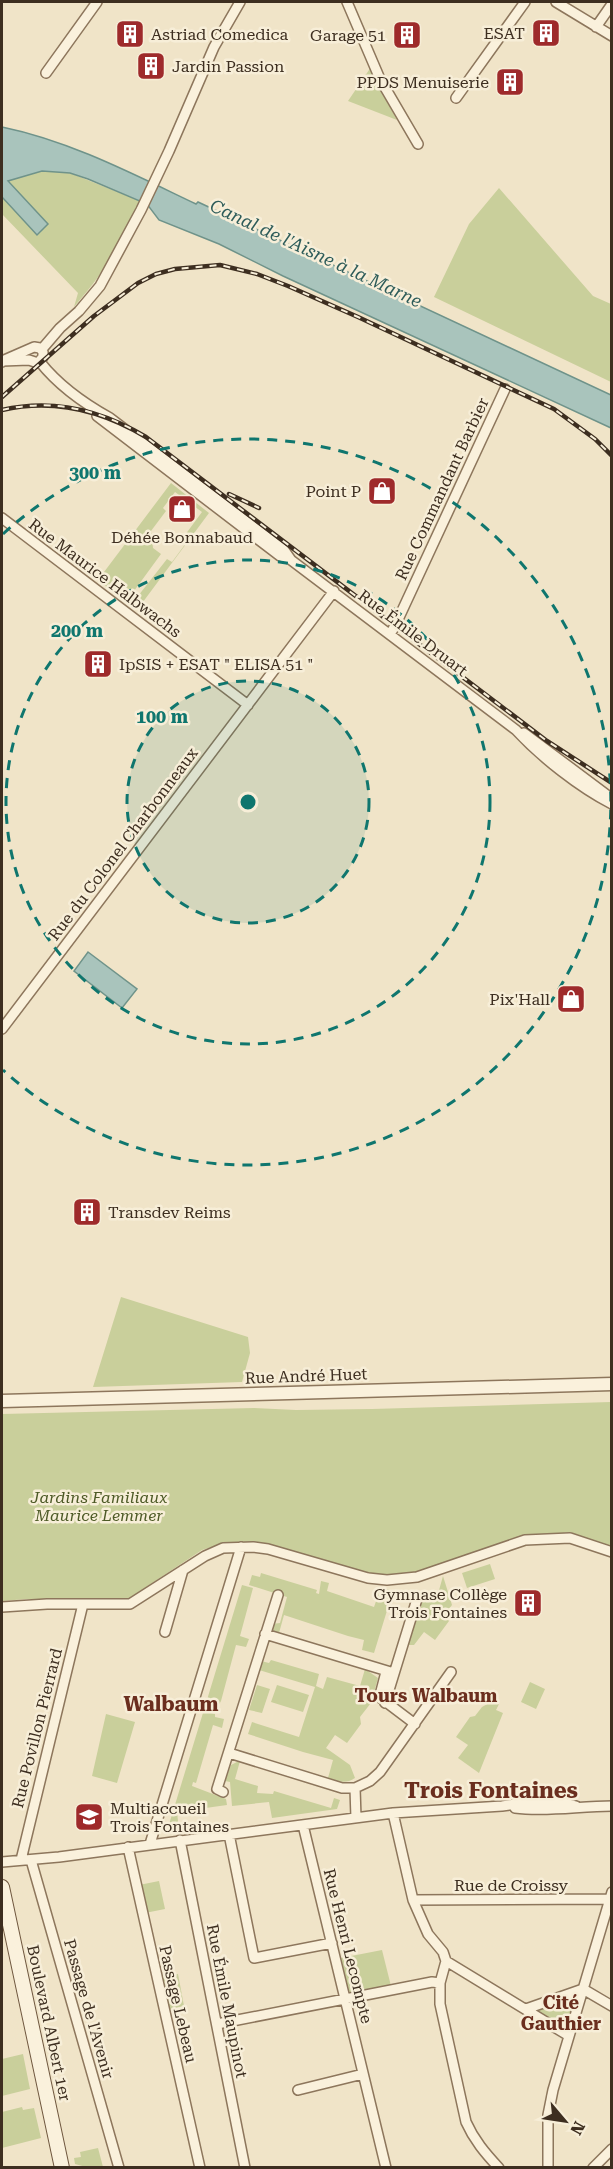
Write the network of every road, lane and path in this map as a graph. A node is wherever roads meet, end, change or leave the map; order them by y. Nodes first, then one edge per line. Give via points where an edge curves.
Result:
1 (97, 2) edge
2 (240, 2) edge
3 (347, 2) edge
4 (525, 2) edge
5 (556, 2) edge
6 (612, 4) edge
7 (596, 27) junction
8 (612, 36) edge
9 (46, 73) dead end
10 (456, 98) dead end
11 (418, 144) dead end
12 (42, 349) junction
13 (29, 355) junction
14 (2, 362) edge
15 (40, 362) junction
16 (505, 389) dead end
17 (2, 519) edge
18 (334, 591) junction
19 (390, 634) junction
20 (248, 705) junction
21 (516, 730) junction
22 (612, 799) edge
23 (612, 804) edge
24 (2, 1029) edge
25 (612, 1384) edge
26 (2, 1401) edge
27 (241, 1547) junction
28 (612, 1552) edge
29 (183, 1570) junction
30 (278, 1595) dead end
31 (417, 1599) dead end
32 (83, 1604) junction
33 (2, 1607) edge
34 (165, 1632) dead end
35 (265, 1634) junction
36 (390, 1672) junction
37 (451, 1672) dead end
38 (415, 1724) junction
39 (229, 1753) junction
40 (355, 1788) junction
41 (223, 1792) dead end
42 (612, 1806) edge
43 (393, 1813) junction
44 (357, 1818) junction
45 (303, 1825) junction
46 (230, 1834) junction
47 (180, 1840) junction
48 (150, 1844) junction
49 (128, 1847) junction
50 (26, 1860) junction
51 (2, 1862) edge
52 (2, 1887) edge
53 (610, 1896) edge
54 (413, 1900) junction
55 (332, 1943) junction
56 (446, 1961) junction
57 (440, 1983) junction
58 (583, 1989) junction
59 (345, 2000) junction
60 (612, 2006) edge
61 (526, 2009) junction
62 (217, 2024) junction
63 (569, 2036) junction
64 (363, 2074) junction
65 (298, 2090) dead end
66 (612, 2149) edge
67 (62, 2168) edge
68 (119, 2168) edge
69 (200, 2168) edge
70 (245, 2168) edge
71 (386, 2168) edge
72 (499, 2168) edge
73 (548, 2168) edge
74 (593, 2168) edge

1 - 9 street
2 - 12 street via 214,47 141,210 100,286
3 - 11 street via 380,79
4 - 10 street
5 - 7 street
6 - 7 street
7 - 8 street
12 - 13 street via 36,346
12 - 15 street
13 - 14 street
13 - 15 street via 33,362
15 - 18 street, Rue Émile Druart via 92,412 280,556
16 - 19 street, Rue Commandant Barbier
17 - 20 street, Rue Maurice Halbwachs
18 - 19 street, Rue Émile Druart
18 - 20 street, Rue du Colonel Charbonneaux
19 - 21 street, Rue Émile Druart
20 - 24 street, Rue du Colonel Charbonneaux
21 - 22 street, Rue Émile Druart
21 - 23 street, Rue Émile Druart via 577,782
25 - 26 street, Rue André Huet
27 - 28 street via 268,1549 387,1580 417,1576 525,1540 570,1538
27 - 29 street via 223,1548
27 - 48 street
29 - 32 street via 130,1604
29 - 34 street
30 - 35 street
31 - 36 street
32 - 33 street
32 - 50 street, Rue Povillon Pierrard
35 - 36 street
35 - 39 street
36 - 38 street via 385,1703
37 - 38 street
38 - 40 street via 381,1772
39 - 40 street via 342,1788
39 - 41 street via 217,1789
40 - 44 street
42 - 43 street via 538,1801
43 - 44 street
43 - 54 street
44 - 45 street
45 - 46 street
45 - 55 street, Rue Henri Lecompte
46 - 47 street
46 - 55 street via 254,1958
47 - 48 street
47 - 62 street, Rue Émile Maupinot
48 - 49 street
49 - 50 street
49 - 69 street, Passage Lebeau
50 - 51 street
50 - 68 street, Passage de l'Avenir
52 - 67 main road, Boulevard Albert 1er
53 - 54 street, Rue de Croissy
53 - 58 street
54 - 56 street
55 - 59 street, Rue Henri Lecompte
56 - 57 street
56 - 61 street
57 - 59 street
57 - 72 street via 440,2004 466,2122 478,2144
58 - 60 street
58 - 61 street
58 - 63 street
59 - 62 street
59 - 64 street, Rue Henri Lecompte
61 - 63 street
62 - 70 street, Rue Émile Maupinot
63 - 73 street via 549,2106
64 - 65 street
64 - 71 street, Rue Henri Lecompte
66 - 74 street

